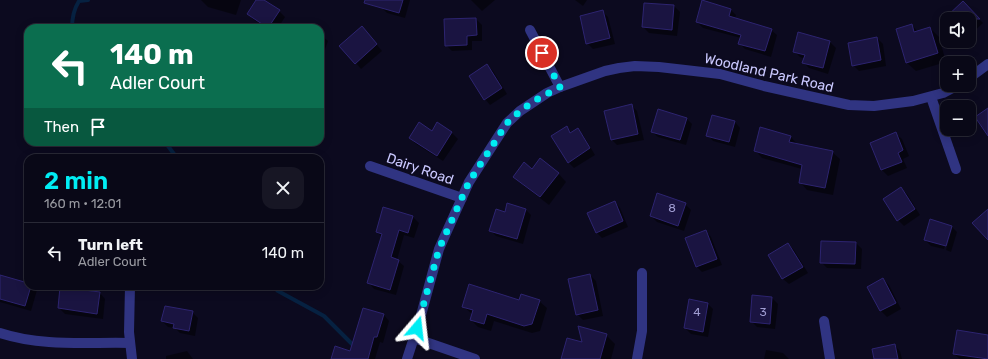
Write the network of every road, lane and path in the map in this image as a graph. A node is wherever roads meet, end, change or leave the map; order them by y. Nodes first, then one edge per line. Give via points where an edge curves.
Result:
1 (530, 30) dead end
2 (988, 64) edge
3 (976, 73) edge
4 (560, 87) junction
5 (946, 92) edge
6 (931, 97) junction
7 (370, 166) dead end
8 (956, 169) dead end
9 (462, 198) junction
10 (642, 273) dead end
11 (130, 290) edge
12 (824, 321) dead end
13 (0, 333) edge
14 (414, 338) junction
15 (130, 343) junction
16 (132, 359) edge
17 (407, 359) edge
18 (475, 359) edge
19 (637, 359) edge
20 (830, 359) edge

1 - 4 street
2 - 3 street
4 - 6 street, Woodland Park Road via 619,68 636,66 720,74 849,105 893,105
4 - 9 street, Woodland Park Road via 534,101 507,123 469,182
5 - 6 street, Woodland Park Road
6 - 8 street
7 - 9 street, Dairy Road
9 - 14 street, Woodland Park Road via 439,249
10 - 19 street via 642,331
11 - 15 street
12 - 20 street
13 - 15 street via 16,338 61,344
14 - 17 street, Woodland Park Road
14 - 18 street
15 - 16 street

